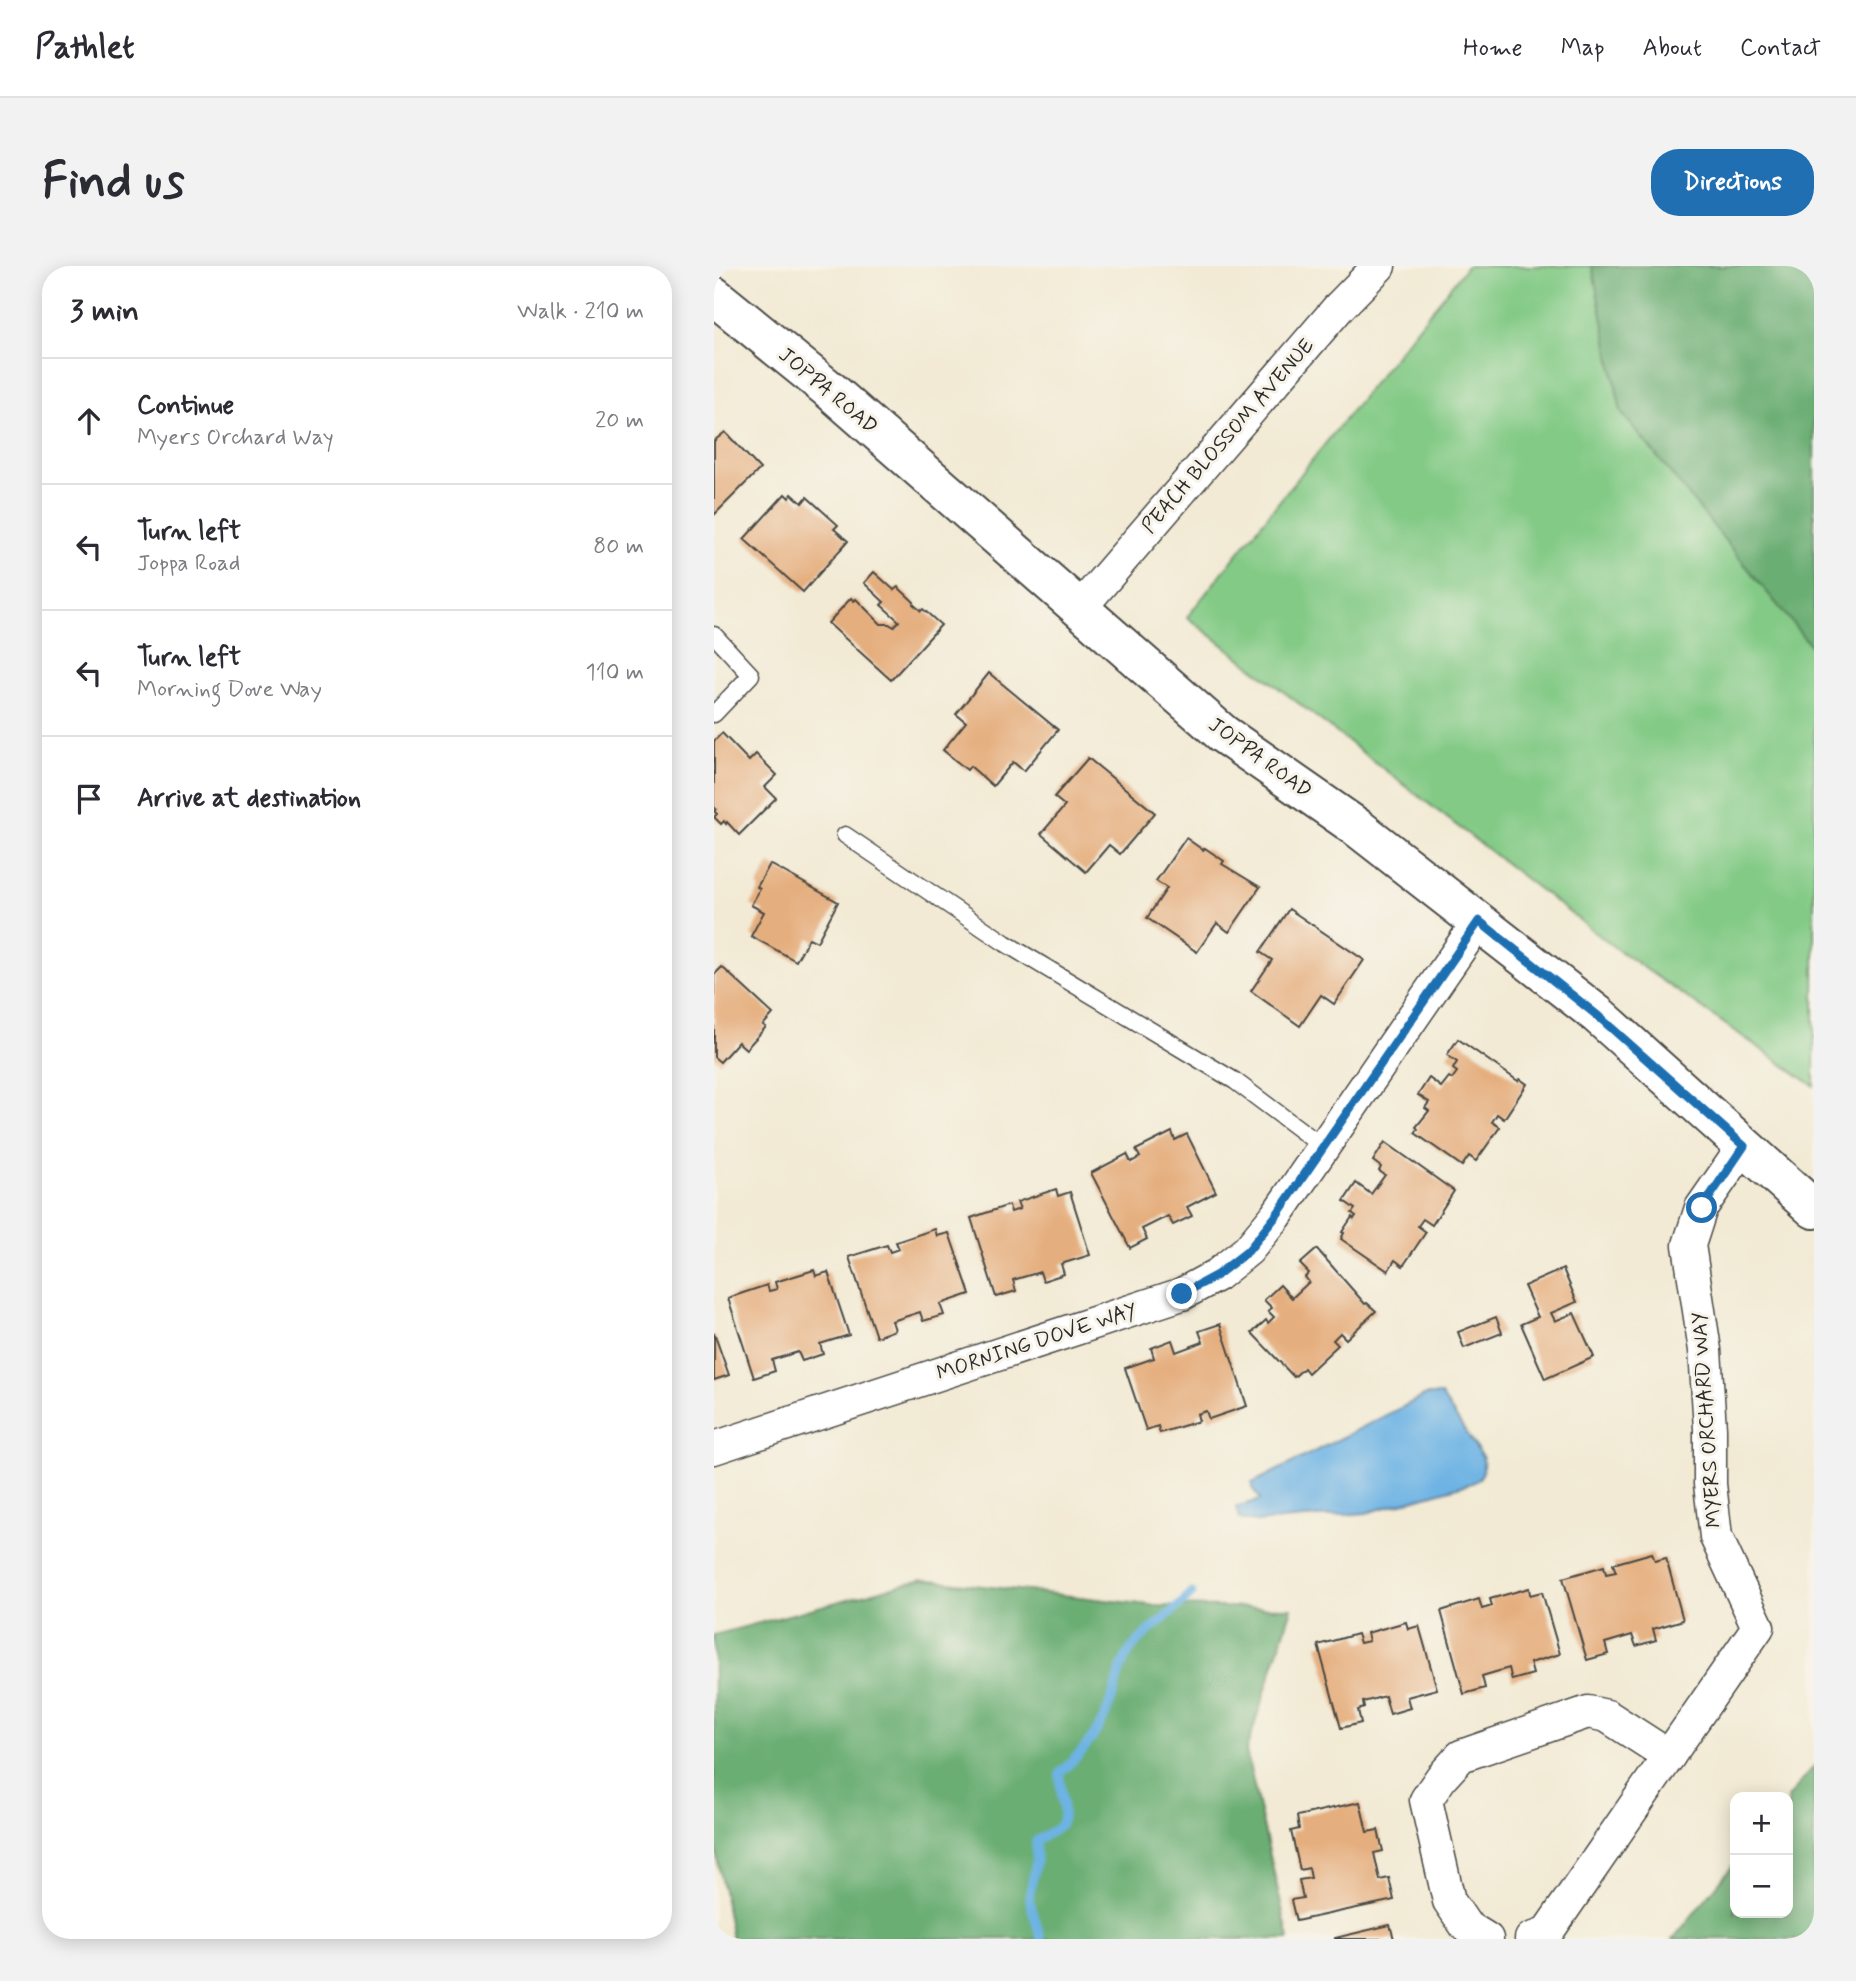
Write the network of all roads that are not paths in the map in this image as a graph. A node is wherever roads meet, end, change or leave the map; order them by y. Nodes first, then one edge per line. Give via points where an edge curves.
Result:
1 (1379, 266) edge
2 (714, 296) edge
3 (1080, 608) junction
4 (714, 635) edge
5 (714, 714) edge
6 (845, 835) dead end
7 (1479, 921) junction
8 (1744, 1146) junction
9 (1323, 1147) junction
10 (1814, 1209) edge
11 (714, 1448) edge
12 (1669, 1756) junction
13 (1487, 1939) edge
14 (1531, 1939) edge

1 - 3 street, PEACH BLOSSOM AVENUE via 1339,306
2 - 3 street, JOPPA ROAD via 831,391
3 - 7 street, JOPPA ROAD via 1223,734 1358,828
4 - 5 lane via 751,675
6 - 9 lane via 1005,943 1235,1081
7 - 8 street, JOPPA ROAD via 1598,1016
7 - 9 street, MORNING DOVE WAY
8 - 10 street, JOPPA ROAD
8 - 12 street, MYERS ORCHARD WAY via 1702,1208 1689,1245 1705,1350 1716,1536 1758,1626
9 - 11 street, MORNING DOVE WAY via 1248,1251 1182,1294
12 - 13 street via 1606,1716 1588,1712 1461,1756 1426,1800 1449,1901 1466,1926
12 - 14 street, MYERS ORCHARD WAY via 1546,1934

